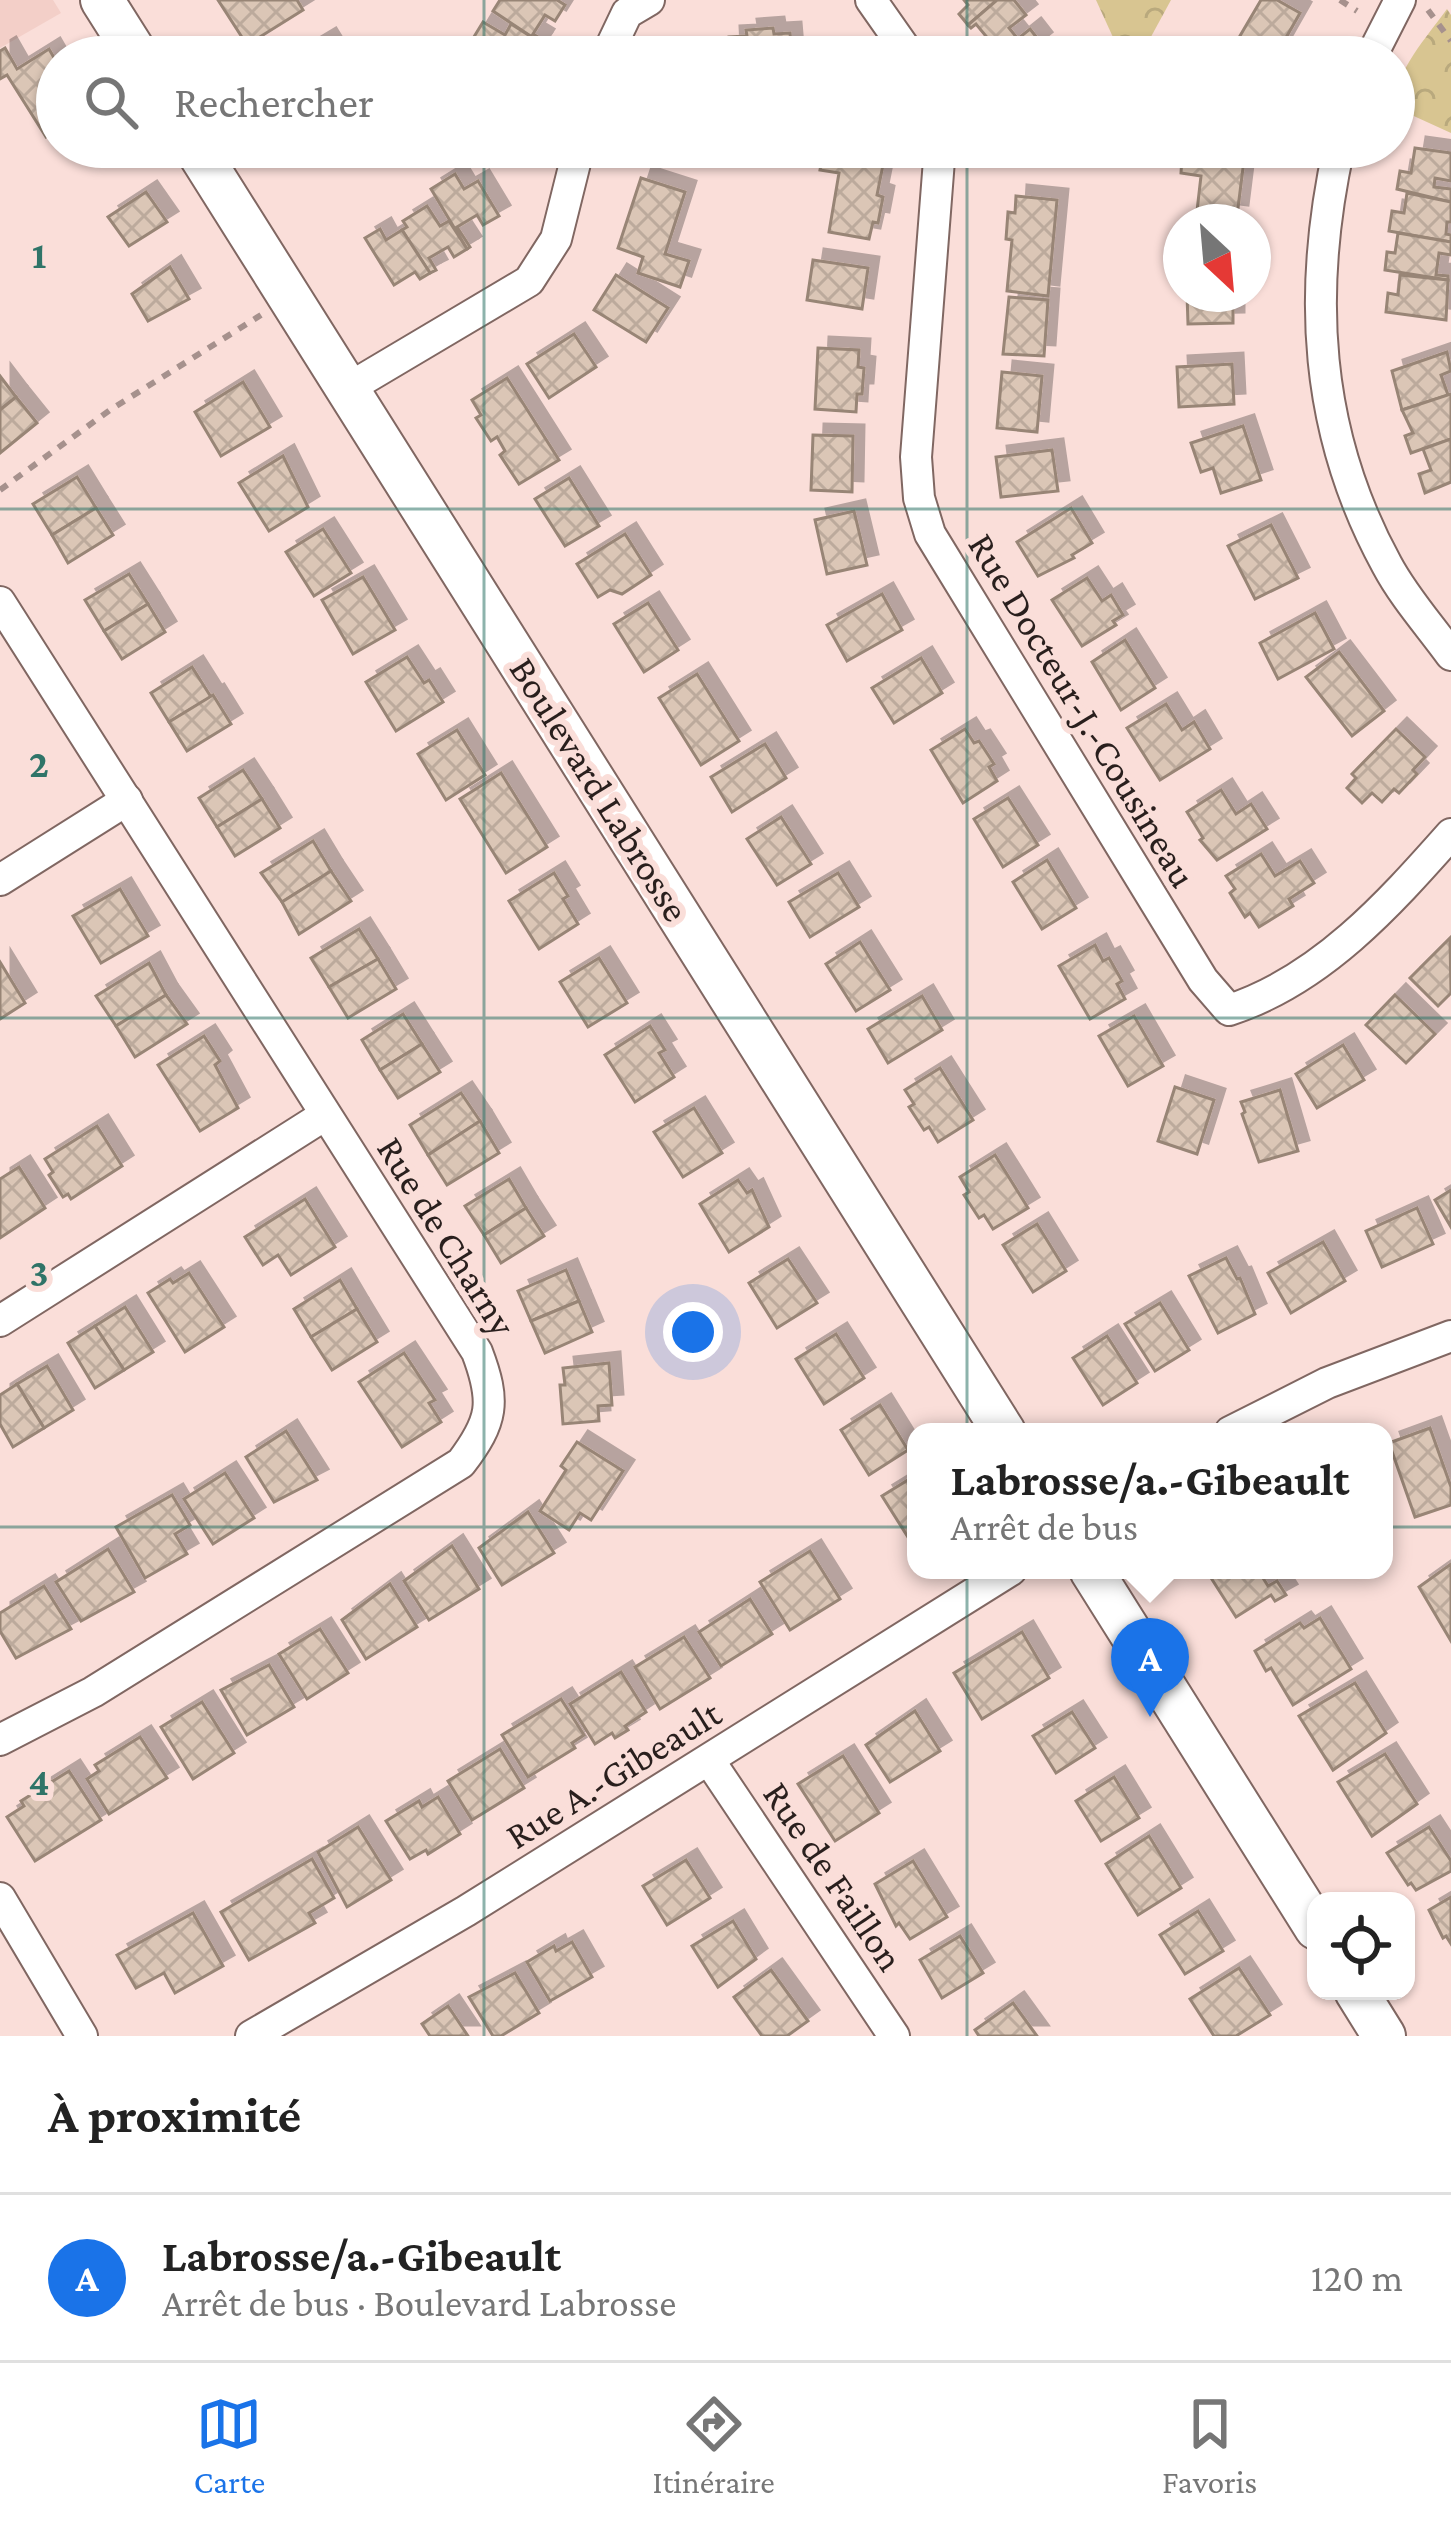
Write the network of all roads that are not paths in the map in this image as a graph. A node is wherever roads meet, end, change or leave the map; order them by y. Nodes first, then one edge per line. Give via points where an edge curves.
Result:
1 (102, 0) edge
2 (649, 0) edge
3 (871, 0) edge
4 (1400, 0) edge
5 (125, 36) edge
6 (616, 36) edge
7 (896, 36) edge
8 (1382, 36) edge
9 (208, 168) edge
10 (573, 168) edge
11 (938, 168) edge
12 (1334, 168) edge
13 (347, 389) junction
14 (0, 602) edge
15 (1451, 655) edge
16 (127, 800) junction
17 (1451, 834) edge
18 (0, 880) edge
19 (325, 1115) junction
20 (0, 1321) edge
21 (1451, 1336) edge
22 (998, 1423) edge
23 (1249, 1423) edge
24 (997, 1579) edge
25 (1097, 1579) edge
26 (0, 1740) edge
27 (709, 1760) junction
28 (0, 1898) edge
29 (1307, 1914) edge
30 (1362, 2000) edge
31 (82, 2036) edge
32 (251, 2036) edge
33 (894, 2036) edge
34 (1384, 2036) edge

1 - 5 main road
2 - 6 street via 627,13
3 - 7 street
4 - 8 street
9 - 13 main road, Boulevard Labrosse
10 - 13 street via 556,239 529,281
11 - 17 street, Rue Docteur-J.-Cousineau via 916,458 930,534 1203,980 1229,1010 1313,970
12 - 15 street via 1318,291 1327,404 1388,566
13 - 22 main road, Boulevard Labrosse
14 - 16 street, Rue de Charny
16 - 18 street
16 - 19 street, Rue de Charny
19 - 20 street
19 - 26 street, Rue de Charny via 477,1352 490,1385 481,1437 435,1480
21 - 23 street
24 - 27 street, Rue A.-Gibeault
25 - 29 main road
27 - 32 street, Rue A.-Gibeault
27 - 33 street, Rue de Faillon
28 - 31 street
30 - 34 main road

